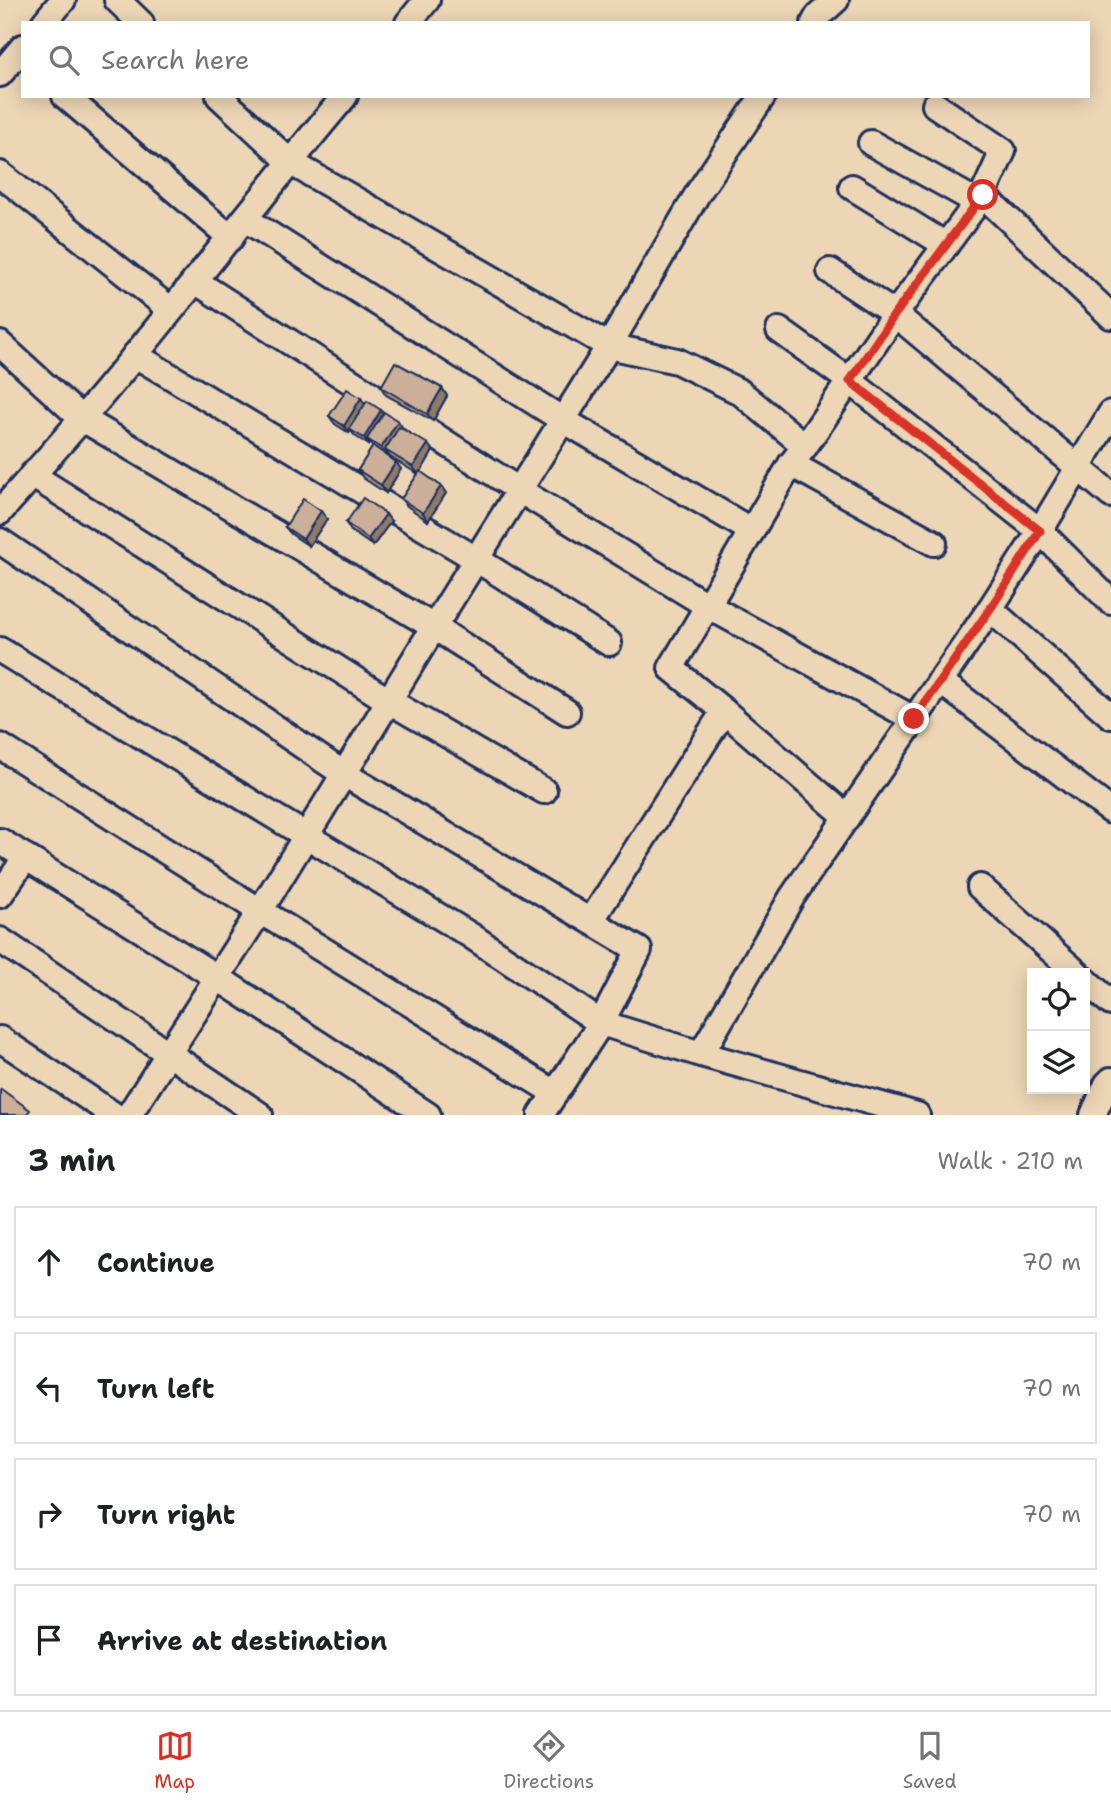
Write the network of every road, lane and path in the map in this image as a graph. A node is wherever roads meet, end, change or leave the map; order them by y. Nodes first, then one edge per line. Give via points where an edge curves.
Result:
1 (63, 0) edge
2 (117, 0) edge
3 (427, 0) edge
4 (836, 0) edge
5 (46, 21) edge
6 (139, 21) edge
7 (410, 21) edge
8 (815, 21) edge
9 (16, 51) edge
10 (0, 74) edge
11 (68, 98) edge
12 (221, 98) edge
13 (343, 98) edge
14 (763, 98) edge
15 (935, 105) dead end
16 (871, 143) dead end
17 (289, 162) junction
18 (0, 174) edge
19 (852, 187) dead end
20 (980, 198) junction
21 (238, 228) junction
22 (946, 245) junction
23 (830, 271) dead end
24 (195, 281) junction
25 (171, 310) junction
26 (895, 314) junction
27 (1111, 316) edge
28 (779, 330) dead end
29 (0, 344) edge
30 (609, 346) junction
31 (135, 355) junction
32 (850, 381) junction
33 (1111, 413) edge
34 (81, 418) junction
35 (563, 420) junction
36 (798, 455) junction
37 (1077, 468) junction
38 (32, 475) junction
39 (519, 491) junction
40 (1111, 495) edge
41 (0, 512) edge
42 (752, 531) junction
43 (1040, 531) junction
44 (0, 541) edge
45 (934, 543) dead end
46 (476, 559) junction
47 (1111, 602) edge
48 (708, 606) junction
49 (990, 609) junction
50 (434, 627) junction
51 (609, 643) dead end
52 (0, 650) edge
53 (940, 681) junction
54 (389, 701) junction
55 (724, 711) junction
56 (566, 712) dead end
57 (1111, 716) edge
58 (914, 719) junction
59 (0, 746) edge
60 (344, 774) junction
61 (544, 791) dead end
62 (1111, 811) edge
63 (847, 817) junction
64 (305, 835) junction
65 (0, 841) edge
66 (26, 857) junction
67 (980, 887) dead end
68 (0, 895) edge
69 (260, 911) junction
70 (591, 922) junction
71 (0, 940) edge
72 (1071, 968) edge
73 (218, 978) junction
74 (1090, 984) edge
75 (1111, 1003) edge
76 (601, 1023) junction
77 (1111, 1025) edge
78 (0, 1039) edge
79 (169, 1054) junction
80 (701, 1054) junction
81 (1110, 1084) edge
82 (555, 1093) junction
83 (114, 1115) edge
84 (130, 1115) edge
85 (260, 1115) edge
86 (428, 1115) edge
87 (541, 1115) edge
88 (917, 1115) edge
89 (1093, 1115) edge

1 - 5 street
2 - 6 street
3 - 7 street
4 - 8 street
9 - 10 street
11 - 21 street
12 - 17 street
13 - 17 street
14 - 30 street via 698,193
15 - 20 street via 1003,151
16 - 20 street
17 - 21 street
17 - 30 street
18 - 25 street
19 - 22 street
20 - 22 street
20 - 27 street
21 - 24 street
21 - 35 street
22 - 26 street
23 - 26 street
24 - 25 street
24 - 39 street
25 - 31 street
26 - 32 street
26 - 37 street
28 - 32 street
29 - 34 street
30 - 35 street
30 - 36 street via 677,361 740,392
31 - 34 street
31 - 46 street
32 - 36 street
32 - 43 street
33 - 37 street
34 - 38 street
34 - 50 street
35 - 39 street
35 - 42 street
36 - 42 street
36 - 45 street
37 - 40 street
37 - 43 street
38 - 41 street
38 - 54 street
39 - 46 street
39 - 48 street
42 - 48 street
43 - 47 street
43 - 49 street
44 - 60 street
46 - 50 street
46 - 51 street
48 - 55 street via 671,668
48 - 58 street
49 - 53 street
49 - 57 street
50 - 54 street
50 - 56 street
52 - 64 street
53 - 58 street
53 - 62 street
54 - 60 street
54 - 61 street
55 - 63 street
55 - 70 street
58 - 63 street
59 - 69 street
60 - 64 street
60 - 70 street
63 - 80 street via 792,897
64 - 69 street
64 - 76 street via 470,935
65 - 66 street
66 - 68 street
66 - 73 street
67 - 72 street
69 - 73 street
69 - 82 street
70 - 76 street via 639,950
71 - 79 street
73 - 79 street
73 - 86 street
74 - 75 street
75 - 77 street
76 - 80 street
76 - 82 street
78 - 83 street
79 - 84 street
79 - 85 street
80 - 88 street
81 - 89 street
82 - 87 street

